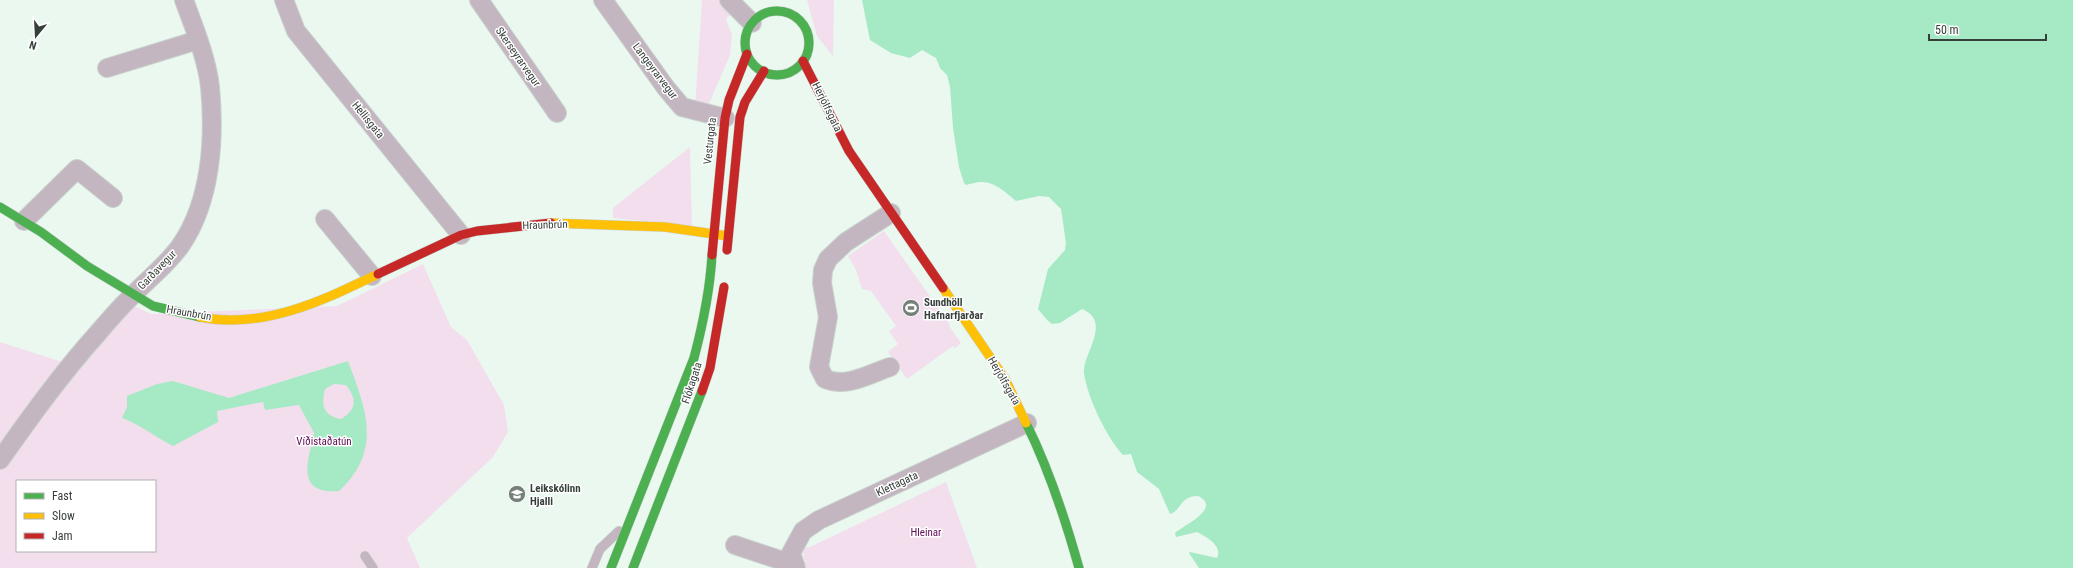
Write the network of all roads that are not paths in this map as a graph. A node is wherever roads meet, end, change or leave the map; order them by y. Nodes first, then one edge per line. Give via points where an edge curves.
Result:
1 (184, 0) edge
2 (284, 0) edge
3 (479, 0) edge
4 (604, 0) edge
5 (729, 0) edge
6 (774, 0) edge
7 (798, 7) dead end
8 (769, 12) junction
9 (801, 22) junction
10 (752, 23) junction
11 (198, 40) junction
12 (747, 54) junction
13 (803, 61) junction
14 (107, 68) dead end
15 (764, 71) junction
16 (557, 113) dead end
17 (725, 118) junction
18 (113, 198) dead end
19 (0, 207) edge
20 (891, 213) junction
21 (325, 219) dead end
22 (24, 221) junction
23 (713, 234) junction
24 (461, 235) junction
25 (728, 236) junction
26 (726, 260) dead end
27 (372, 276) junction
28 (725, 280) dead end
29 (133, 295) junction
30 (890, 367) dead end
31 (1027, 423) junction
32 (0, 460) edge
33 (629, 522) junction
34 (735, 545) dead end
35 (365, 556) dead end
36 (796, 566) edge
37 (373, 568) edge
38 (592, 568) edge
39 (611, 568) edge
40 (634, 568) edge
41 (1079, 568) edge

1 - 11 street, Garðavegur
2 - 24 street, Hellisgata via 296,30
3 - 16 street, Skerseyrarvegur
4 - 17 street, Langeyrarvegur via 682,107
5 - 10 street
6 - 8 street
7 - 9 street
8 - 9 street via 786,12
8 - 10 street
9 - 13 street via 809,41 808,52
10 - 12 street via 746,38
11 - 14 street
11 - 29 street, Garðavegur via 210,86 211,133 208,172 201,204 181,245 159,271
12 - 15 street via 757,67
12 - 17 street, Vesturgata via 729,100
13 - 15 street via 795,69 785,73 774,74
13 - 20 street, Herjólfsgata via 849,151
15 - 25 street via 745,102 740,118
17 - 23 street, Vesturgata
18 - 22 street via 77,169
19 - 22 street, Hraunbrún
20 - 30 street via 846,242 828,259 823,270 822,283 828,317 819,367 825,380 846,383
20 - 31 street, Herjólfsgata via 1005,379
21 - 27 street
22 - 29 street, Hraunbrún
23 - 24 street, Hraunbrún via 665,227 546,223
23 - 25 street, Hraunbrún
23 - 33 street, Flókagata via 708,297 694,358
24 - 27 street, Hraunbrún
25 - 26 street
27 - 29 street, Hraunbrún via 302,308 267,316 236,319 182,314 152,306
28 - 40 street, Flókagata via 710,368
29 - 32 street, Garðavegur via 62,374
31 - 36 street, Klettagata via 819,520 803,531 791,553
31 - 41 street, Herjólfsgata via 1052,480
33 - 38 lane via 600,549
33 - 39 street, Flókagata
34 - 36 street, Klettagata
35 - 37 lane

